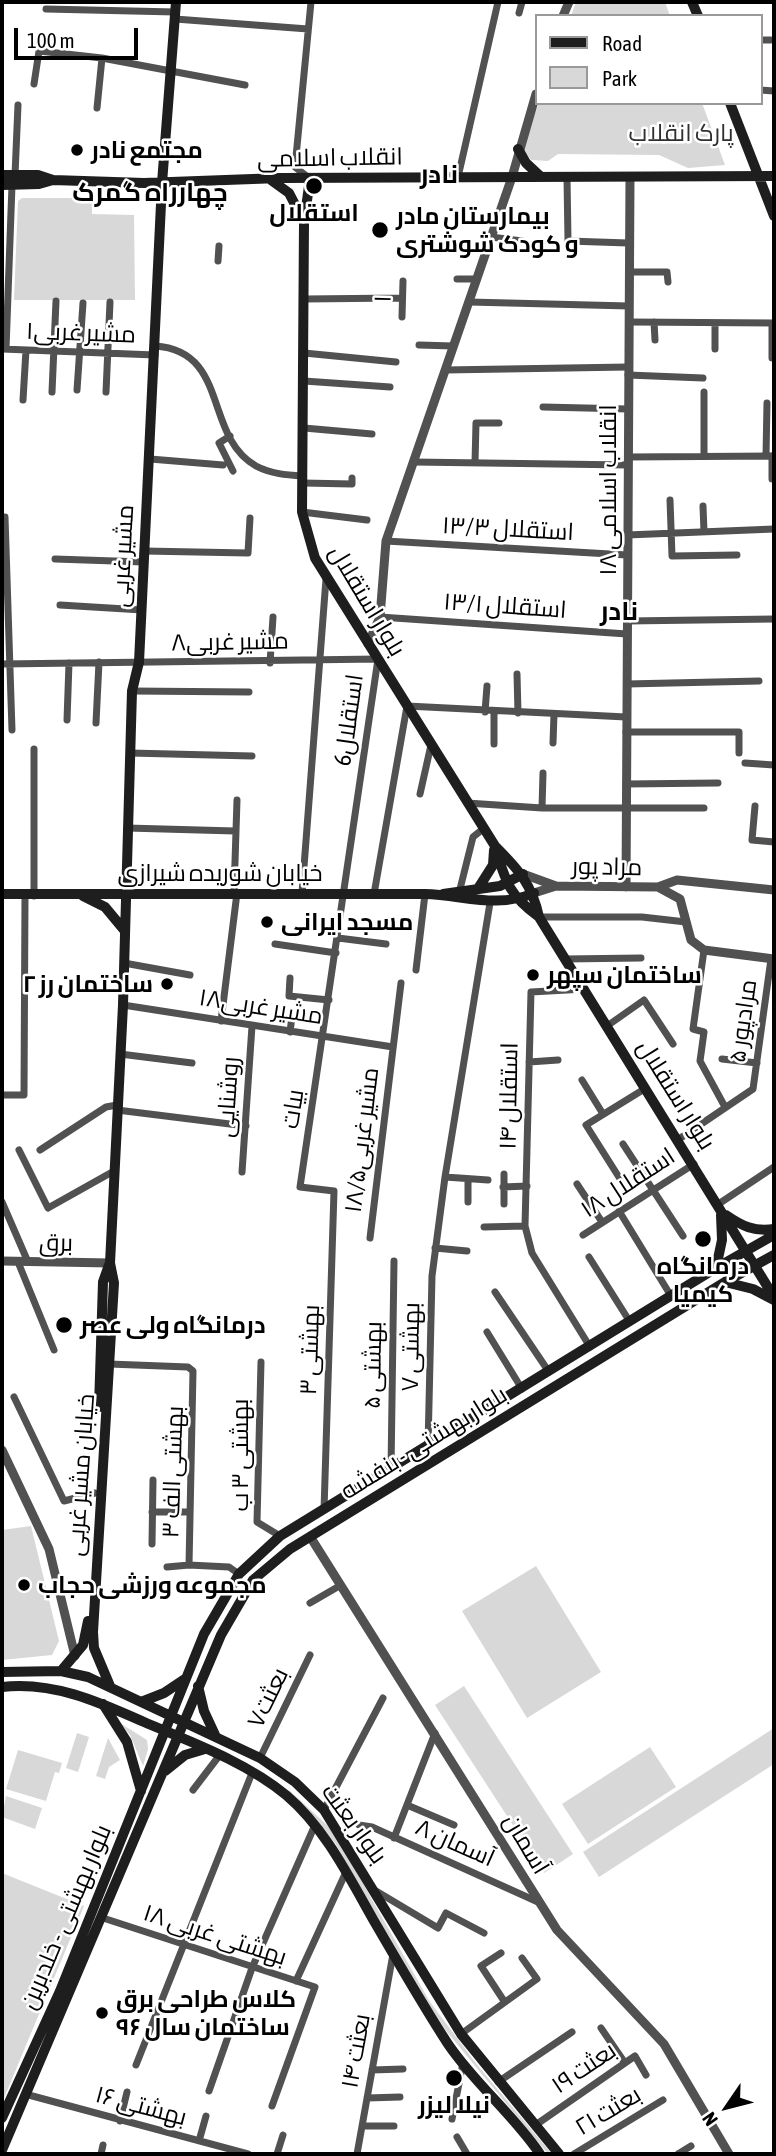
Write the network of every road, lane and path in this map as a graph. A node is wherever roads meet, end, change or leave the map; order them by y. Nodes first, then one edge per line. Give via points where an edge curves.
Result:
1 (311, 2) edge
2 (498, 2) edge
3 (522, 2) edge
4 (47, 9) dead end
5 (175, 11) edge
6 (519, 13) dead end
7 (308, 29) junction
8 (762, 40) edge
9 (771, 40) dead end
10 (102, 58) junction
11 (170, 71) junction
12 (34, 84) dead end
13 (245, 85) dead end
14 (534, 100) edge
15 (18, 105) dead end
16 (731, 105) edge
17 (97, 108) dead end
18 (518, 149) junction
19 (2, 175) edge
20 (758, 176) junction
21 (774, 176) edge
22 (458, 177) junction
23 (512, 177) junction
24 (567, 177) junction
25 (630, 177) junction
26 (541, 178) junction
27 (269, 179) junction
28 (310, 179) junction
29 (10, 182) edge
30 (162, 183) junction
31 (774, 216) edge
32 (304, 222) junction
33 (491, 237) junction
34 (522, 241) dead end
35 (628, 243) junction
36 (219, 246) dead end
37 (218, 261) dead end
38 (629, 272) junction
39 (457, 279) dead end
40 (477, 279) junction
41 (403, 281) dead end
42 (668, 282) dead end
43 (402, 298) junction
44 (304, 299) junction
45 (56, 301) dead end
46 (110, 302) dead end
47 (468, 302) junction
48 (83, 303) dead end
49 (629, 306) junction
50 (402, 317) dead end
51 (654, 322) junction
52 (629, 323) junction
53 (715, 323) junction
54 (773, 323) edge
55 (655, 340) dead end
56 (419, 345) dead end
57 (453, 346) junction
58 (4, 349) edge
59 (715, 349) dead end
60 (26, 350) junction
61 (55, 351) junction
62 (155, 351) junction
63 (80, 352) junction
64 (108, 353) junction
65 (304, 353) junction
66 (772, 358) dead end
67 (396, 362) dead end
68 (445, 370) junction
69 (628, 371) junction
70 (703, 378) dead end
71 (304, 381) junction
72 (390, 387) dead end
73 (77, 390) dead end
74 (52, 392) dead end
75 (106, 392) dead end
76 (704, 392) dead end
77 (23, 400) dead end
78 (767, 403) dead end
79 (543, 407) dead end
80 (628, 409) junction
81 (499, 423) dead end
82 (304, 428) junction
83 (372, 434) dead end
84 (230, 436) junction
85 (704, 456) junction
86 (771, 456) edge
87 (150, 458) junction
88 (628, 461) junction
89 (413, 463) junction
90 (475, 463) junction
91 (223, 465) dead end
92 (233, 471) dead end
93 (352, 478) dead end
94 (303, 479) junction
95 (772, 480) dead end
96 (670, 500) dead end
97 (703, 506) dead end
98 (302, 512) junction
99 (5, 517) dead end
100 (250, 518) dead end
101 (367, 520) dead end
102 (774, 529) edge
103 (704, 532) junction
104 (672, 533) junction
105 (628, 535) junction
106 (386, 541) junction
107 (627, 555) junction
108 (737, 555) dead end
109 (144, 556) junction
110 (55, 559) dead end
111 (326, 579) junction
112 (60, 605) dead end
113 (142, 610) junction
114 (273, 617) dead end
115 (380, 617) junction
116 (774, 619) edge
117 (627, 621) junction
118 (627, 634) junction
119 (368, 644) junction
120 (322, 659) junction
121 (378, 659) junction
122 (99, 662) junction
123 (139, 662) junction
124 (69, 663) junction
125 (270, 663) junction
126 (6, 664) edge
127 (517, 674) dead end
128 (759, 681) dead end
129 (627, 684) junction
130 (487, 686) dead end
131 (132, 691) junction
132 (249, 692) dead end
133 (407, 706) junction
134 (485, 712) junction
135 (494, 712) junction
136 (519, 713) junction
137 (554, 714) junction
138 (626, 717) junction
139 (67, 720) dead end
140 (96, 723) dead end
141 (12, 730) dead end
142 (626, 732) junction
143 (553, 743) dead end
144 (495, 744) dead end
145 (431, 745) junction
146 (34, 749) dead end
147 (130, 753) junction
148 (738, 753) dead end
149 (252, 756) dead end
150 (746, 763) dead end
151 (774, 765) edge
152 (543, 773) dead end
153 (718, 783) dead end
154 (626, 784) junction
155 (420, 794) dead end
156 (237, 800) dead end
157 (467, 803) junction
158 (755, 806) dead end
159 (542, 808) junction
160 (704, 808) dead end
161 (626, 810) junction
162 (126, 828) junction
163 (483, 828) junction
164 (235, 831) junction
165 (774, 842) edge
166 (495, 846) junction
167 (523, 874) junction
168 (507, 883) junction
169 (556, 886) junction
170 (479, 887) junction
171 (626, 887) junction
172 (658, 887) junction
173 (460, 889) junction
174 (774, 890) edge
175 (236, 893) junction
176 (302, 893) junction
177 (534, 893) junction
178 (2, 894) edge
179 (344, 894) junction
180 (374, 894) junction
181 (425, 894) junction
182 (126, 895) junction
183 (439, 895) junction
184 (29, 896) junction
185 (81, 896) junction
186 (517, 900) junction
187 (490, 902) junction
188 (539, 917) junction
189 (685, 922) junction
190 (125, 931) junction
191 (338, 938) junction
192 (275, 944) dead end
193 (386, 944) dead end
194 (704, 950) junction
195 (336, 953) junction
196 (641, 958) dead end
197 (565, 959) junction
198 (773, 959) edge
199 (124, 963) junction
200 (416, 970) dead end
201 (190, 975) dead end
202 (290, 978) dead end
203 (401, 983) dead end
204 (585, 989) junction
205 (328, 1000) junction
206 (123, 1005) junction
207 (292, 1016) dead end
208 (221, 1021) junction
209 (252, 1026) junction
210 (607, 1026) junction
211 (290, 1032) junction
212 (324, 1037) junction
213 (673, 1044) dead end
214 (393, 1047) junction
215 (120, 1054) junction
216 (722, 1059) dead end
217 (558, 1060) dead end
218 (529, 1062) junction
219 (192, 1063) dead end
220 (757, 1063) junction
221 (582, 1080) dead end
222 (646, 1088) junction
223 (2, 1095) edge
224 (117, 1108) junction
225 (725, 1108) junction
226 (604, 1115) junction
227 (246, 1126) junction
228 (678, 1139) junction
229 (623, 1144) dead end
230 (19, 1150) dead end
231 (40, 1150) dead end
232 (694, 1163) junction
233 (774, 1167) edge
234 (114, 1171) junction
235 (242, 1172) dead end
236 (504, 1174) dead end
237 (445, 1177) junction
238 (468, 1179) junction
239 (488, 1180) dead end
240 (622, 1182) dead end
241 (577, 1184) dead end
242 (527, 1186) junction
243 (503, 1187) junction
244 (652, 1189) junction
245 (334, 1191) joint
246 (2, 1202) edge
247 (468, 1202) dead end
248 (504, 1204) dead end
249 (719, 1208) junction
250 (619, 1211) junction
251 (602, 1222) junction
252 (525, 1226) junction
253 (484, 1227) dead end
254 (774, 1229) edge
255 (583, 1235) dead end
256 (774, 1235) edge
257 (682, 1236) dead end
258 (370, 1238) dead end
259 (435, 1248) junction
260 (467, 1251) dead end
261 (746, 1251) junction
262 (774, 1255) edge
263 (589, 1256) dead end
264 (2, 1261) edge
265 (394, 1261) dead end
266 (23, 1262) junction
267 (110, 1263) junction
268 (755, 1266) junction
269 (716, 1268) junction
270 (724, 1282) junction
271 (495, 1292) dead end
272 (671, 1296) junction
273 (774, 1298) edge
274 (630, 1322) junction
275 (487, 1332) dead end
276 (590, 1347) junction
277 (54, 1350) dead end
278 (261, 1362) dead end
279 (109, 1364) junction
280 (549, 1373) junction
281 (522, 1389) junction
282 (14, 1397) dead end
283 (461, 1426) junction
284 (470, 1440) junction
285 (428, 1446) junction
286 (2, 1450) edge
287 (391, 1470) junction
288 (153, 1480) dead end
289 (95, 1493) junction
290 (324, 1510) junction
291 (152, 1511) junction
292 (190, 1512) junction
293 (281, 1536) junction
294 (311, 1538) junction
295 (152, 1544) dead end
296 (189, 1564) junction
297 (167, 1567) dead end
298 (239, 1574) junction
299 (341, 1585) junction
300 (310, 1603) dead end
301 (83, 1646) junction
302 (94, 1648) junction
303 (310, 1654) dead end
304 (75, 1656) junction
305 (61, 1671) junction
306 (2, 1672) edge
307 (185, 1678) junction
308 (110, 1686) junction
309 (198, 1686) junction
310 (2, 1687) edge
311 (383, 1698) dead end
312 (141, 1702) junction
313 (103, 1704) junction
314 (170, 1714) junction
315 (186, 1722) junction
316 (166, 1731) junction
317 (435, 1733) junction
318 (179, 1738) junction
319 (216, 1738) junction
320 (205, 1749) junction
321 (219, 1756) junction
322 (260, 1758) junction
323 (164, 1771) junction
324 (252, 1773) junction
325 (293, 1780) junction
326 (193, 1790) dead end
327 (141, 1791) junction
328 (283, 1793) junction
329 (407, 1805) junction
330 (324, 1810) junction
331 (131, 1818) junction
332 (142, 1822) junction
333 (315, 1825) junction
334 (359, 1825) dead end
335 (454, 1825) dead end
336 (394, 1838) junction
337 (346, 1872) junction
338 (375, 1891) junction
339 (538, 1902) junction
340 (103, 1918) junction
341 (484, 1934) dead end
342 (182, 1946) junction
343 (501, 1953) dead end
344 (393, 1954) junction
345 (522, 1958) dead end
346 (251, 1968) junction
347 (296, 1981) junction
348 (504, 2001) junction
349 (601, 2028) dead end
350 (572, 2032) dead end
351 (461, 2034) junction
352 (448, 2043) junction
353 (463, 2063) junction
354 (625, 2063) junction
355 (136, 2065) dead end
356 (402, 2069) dead end
357 (372, 2070) junction
358 (646, 2075) dead end
359 (498, 2082) junction
360 (209, 2091) dead end
361 (128, 2092) dead end
362 (25, 2094) junction
363 (400, 2096) dead end
364 (367, 2098) junction
365 (663, 2101) dead end
366 (272, 2106) dead end
367 (206, 2116) dead end
368 (2, 2118) edge
369 (452, 2119) dead end
370 (120, 2121) junction
371 (537, 2124) junction
372 (362, 2126) junction
373 (394, 2126) dead end
374 (283, 2135) dead end
375 (457, 2137) dead end
376 (199, 2141) junction
377 (103, 2145) dead end
378 (691, 2146) dead end
379 (3, 2152) edge
380 (100, 2154) edge
381 (248, 2154) edge
382 (277, 2154) edge
383 (357, 2154) edge
384 (467, 2154) edge
385 (540, 2154) edge
386 (559, 2154) edge
387 (574, 2154) edge
388 (678, 2154) edge
389 (729, 2154) edge

1 - 7 street
2 - 22 street
3 - 6 street
4 - 5 street
5 - 7 street
5 - 11 main road, مشیر غربی
7 - 28 street via 295,167
8 - 9 street
10 - 11 street
10 - 12 street via 39,51
10 - 17 street
11 - 13 street
11 - 30 main road, مشیر غربی
14 - 18 street
15 - 29 street
16 - 20 main road
18 - 23 street
18 - 26 main road
19 - 29 main road, انقلاب اسلامی
20 - 21 main road, انقلاب اسلامی
20 - 25 main road, انقلاب اسلامی
20 - 31 main road
22 - 23 main road, انقلاب اسلامی
22 - 28 main road, انقلاب اسلامی
23 - 26 main road, انقلاب اسلامی
23 - 33 street
24 - 25 main road, انقلاب اسلامی
24 - 26 main road, انقلاب اسلامی
24 - 35 street via 568,241
25 - 35 street, ۱۸ انقلاب اسلامی
27 - 28 main road, انقلاب اسلامی
27 - 30 main road, انقلاب اسلامی
27 - 32 main road via 289,193
28 - 32 main road, بلوار استقلال
29 - 30 main road, انقلاب اسلامی via 38,175 53,180
29 - 58 street
30 - 62 main road, مشیر غربی
32 - 44 main road, بلوار استقلال
33 - 34 street
33 - 40 street
35 - 38 street, ۱۸ انقلاب اسلامی
36 - 37 street
38 - 42 street via 667,272
38 - 49 street, ۱۸ انقلاب اسلامی
39 - 40 street
40 - 47 street
41 - 43 street, ۱
43 - 44 street
43 - 50 street, ۱
44 - 65 main road, بلوار استقلال
45 - 61 street
46 - 64 street
47 - 49 street
47 - 57 street
48 - 63 street
49 - 52 street, ۱۸ انقلاب اسلامی
51 - 52 street
51 - 53 street
51 - 55 street
52 - 69 street, ۱۸ انقلاب اسلامی
53 - 54 street
53 - 59 street
54 - 66 street
56 - 57 street
57 - 68 street
58 - 60 street, مشیر غربی۱
60 - 61 street, مشیر غربی۱
60 - 77 street
61 - 63 street, مشیر غربی۱
61 - 74 street
62 - 64 street, مشیر غربی۱
62 - 84 street, مشیر غربی۱ via 176,348 202,371
62 - 87 main road, مشیر غربی
63 - 64 street, مشیر غربی۱
63 - 73 street
64 - 75 street
65 - 67 street
65 - 71 main road, بلوار استقلال
68 - 69 street
68 - 89 street
69 - 70 street
69 - 80 street, ۱۸ انقلاب اسلامی
71 - 72 street
71 - 82 main road, بلوار استقلال
76 - 85 street
78 - 86 street
79 - 80 street
80 - 88 street, ۱۸ انقلاب اسلامی
81 - 90 street via 476,423
82 - 83 street
82 - 94 main road, بلوار استقلال
84 - 92 street via 219,443
84 - 94 street via 253,464
85 - 86 street
85 - 88 street
86 - 95 street
87 - 91 street
87 - 109 main road, مشیر غربی
88 - 90 street
88 - 105 street, ۱۸ انقلاب اسلامی
89 - 90 street
89 - 106 street
93 - 94 street via 352,484
94 - 98 main road, بلوار استقلال
96 - 104 street
97 - 103 street
98 - 101 street
98 - 111 main road, بلوار استقلال via 305,533
99 - 126 street
100 - 109 street via 248,553
102 - 103 street
103 - 104 street
104 - 105 street
104 - 108 street via 672,556
105 - 107 street, ۱۸ انقلاب اسلامی
106 - 107 street, ۱۳/۳ استقلال
106 - 115 street
107 - 117 street, ۱۸ انقلاب اسلامی
109 - 110 street
109 - 113 main road, مشیر غربی
111 - 119 main road, بلوار استقلال
111 - 120 street
112 - 113 street
113 - 123 main road, مشیر غربی
114 - 125 street
115 - 118 street, ۱۳/۱ استقلال
115 - 119 street
116 - 117 street
117 - 118 street, ۱۸ انقلاب اسلامی
118 - 129 street, ۱۸ انقلاب اسلامی
119 - 121 main road, بلوار استقلال
120 - 121 street, مشیر غربی۸
120 - 125 street, مشیر غربی۸
120 - 176 street
121 - 133 main road, بلوار استقلال
121 - 179 street, استقلال6
122 - 123 street, مشیر غربی۸
122 - 124 street, مشیر غربی۸
122 - 140 street
123 - 125 street, مشیر غربی۸
123 - 131 main road, مشیر غربی
124 - 126 street, مشیر غربی۸
124 - 139 street
126 - 141 street
127 - 136 street
128 - 129 street
129 - 138 street, ۱۸ انقلاب اسلامی
130 - 134 street
131 - 132 street
131 - 147 main road, مشیر غربی
133 - 134 street
133 - 145 main road, بلوار استقلال
133 - 180 street
134 - 135 street
135 - 136 street
135 - 144 street
136 - 137 street
137 - 138 street
137 - 143 street
138 - 142 street, ۱۸ انقلاب اسلامی
142 - 148 street via 739,732
142 - 154 street, ۱۸ انقلاب اسلامی
145 - 155 street
145 - 157 main road, بلوار استقلال
146 - 184 street
147 - 149 street
147 - 162 main road, مشیر غربی
150 - 151 street
152 - 159 street
153 - 154 street
154 - 161 street, ۱۸ انقلاب اسلامی
156 - 164 street
157 - 159 street
157 - 163 main road, بلوار استقلال
158 - 165 street via 752,840
159 - 161 street
160 - 161 street
161 - 171 street, ۱۸ انقلاب اسلامی
162 - 164 street
162 - 182 main road, مشیر غربی
163 - 166 main road, بلوار استقلال
163 - 173 street via 472,837
164 - 175 street
166 - 167 main road, بلوار استقلال
166 - 168 main road, بلوار استقلال
166 - 170 main road via 493,865
167 - 168 main road, خیابان شوریده شیرازی
167 - 169 street, مراد پور
167 - 177 main road, بلوار استقلال
168 - 170 main road, خیابان شوریده شیرازی
168 - 186 main road, بلوار استقلال
169 - 171 street, مراد پور
169 - 177 street, مراد پور
170 - 173 main road, خیابان شوریده شیرازی
171 - 172 street, مراد پور
172 - 174 street, مراد پور via 677,880
172 - 189 street via 680,899
173 - 183 main road, خیابان شوریده شیرازی
175 - 176 main road, خیابان شوریده شیرازی
175 - 182 main road, خیابان شوریده شیرازی
175 - 208 street
176 - 179 main road, خیابان شوریده شیرازی
177 - 186 main road, خیابان شوریده شیرازی
177 - 188 main road, بلوار استقلال
178 - 184 main road, خیابان شوریده شیرازی
179 - 180 main road, خیابان شوریده شیرازی
179 - 191 street, بیات
180 - 181 main road, خیابان شوریده شیرازی
181 - 183 main road, خیابان شوریده شیرازی
181 - 200 street
182 - 185 main road, خیابان شوریده شیرازی
182 - 190 main road, مشیر غربی
183 - 187 main road, خیابان شوریده شیرازی
184 - 185 main road, خیابان شوریده شیرازی
184 - 223 street via 24,1096
185 - 190 main road via 105,907
186 - 187 main road, خیابان شوریده شیرازی
186 - 188 main road, بلوار استقلال
187 - 237 street, بهشتی ۷
188 - 189 street via 642,917
188 - 197 main road, بلوار استقلال
189 - 194 street via 691,940
190 - 199 main road, خیابان مشیر غربی
191 - 193 street
191 - 195 street, بیات
192 - 195 street
194 - 198 street
194 - 225 street via 693,1029 704,1032 700,1060
195 - 205 street, بیات
196 - 197 street
197 - 204 main road, بلوار استقلال
198 - 220 street, ۵ مرادپور
199 - 201 street
199 - 206 main road, خیابان مشیر غربی
202 - 205 street via 289,996
203 - 214 street, مشیر غربی۱۸/۵
204 - 210 main road, بلوار استقلال
204 - 218 street, استقلال ۱۴ via 531,992
205 - 212 street, بیات
206 - 208 street, مشیر غربی۱۸
206 - 215 main road, خیابان مشیر غربی
207 - 211 street
208 - 209 street, مشیر غربی۱۸
209 - 211 street, مشیر غربی۱۸
209 - 227 street, روشنایی
210 - 213 street via 644,1000
210 - 222 main road, بلوار استقلال
211 - 212 street, مشیر غربی۱۸
212 - 214 street, مشیر غربی۱۸
212 - 245 street, بیات via 300,1187
214 - 258 street, مشیر غربی۱۸/۵
215 - 219 street
215 - 224 main road, خیابان مشیر غربی
216 - 220 street
217 - 218 street
218 - 242 street, استقلال ۱۴
220 - 225 street, ۵ مرادپور via 753,1089
221 - 226 street
222 - 226 street
222 - 228 main road, بلوار استقلال
224 - 227 street
224 - 231 street via 106,1107
224 - 234 main road, خیابان مشیر غربی
225 - 228 street
226 - 240 street via 586,1125
227 - 235 street, روشنایی
228 - 232 main road, بلوار استقلال
229 - 244 street
230 - 234 street via 48,1209
232 - 244 street, استقلال ۱۸
232 - 249 main road, بلوار استقلال
233 - 249 street
234 - 267 main road, خیابان مشیر غربی
236 - 243 street
237 - 238 street
237 - 259 street, بهشتی ۷
238 - 239 street
238 - 247 street
241 - 251 street
242 - 243 street
242 - 252 street, استقلال ۱۴
243 - 248 street
244 - 250 street, استقلال ۱۸
244 - 257 street
245 - 290 street, بهشتی ۳
246 - 266 street
249 - 254 main road via 742,1226
249 - 261 main road, بلوار استقلال
249 - 269 main road via 722,1240
250 - 251 street, استقلال ۱۸
250 - 272 street
251 - 255 street, استقلال ۱۸
252 - 253 street
252 - 276 street, استقلال ۱۴ via 533,1253
256 - 261 main road, بلوار بهشتی - بنفشه
259 - 260 street
259 - 285 street, بهشتی ۷
261 - 268 main road, بلوار استقلال
261 - 269 main road, بلوار بهشتی - بنفشه
262 - 268 main road, بلوار بهشتی - بنفشه
263 - 274 street
264 - 266 street, برق
265 - 287 street, بهشتی ۵
266 - 267 street, برق
266 - 277 street
267 - 279 main road, خیابان مشیر غربی via 114,1283
267 - 289 main road, خیابان مشیر غربی via 103,1282
268 - 270 main road, بلوار بهشتی - بنفشه
268 - 273 main road, بلوار استقلال
269 - 272 main road, بلوار بهشتی - بنفشه
270 - 273 main road
270 - 284 main road, بلوار بهشتی - بنفشه
271 - 280 street
272 - 274 main road, بلوار بهشتی - بنفشه
274 - 276 main road, بلوار بهشتی - بنفشه
275 - 281 street
276 - 280 main road, بلوار بهشتی - بنفشه
278 - 293 street, بهشتی ۳ ب via 257,1522
279 - 292 street, بهشتی الف ۳ via 188,1367 193,1371
279 - 302 main road, خیابان مشیر غربی
280 - 281 main road, بلوار بهشتی - بنفشه
281 - 283 main road, بلوار بهشتی - بنفشه
282 - 289 street via 64,1501
283 - 284 main road
283 - 285 main road, بلوار بهشتی - بنفشه
284 - 294 main road, بلوار بهشتی - بنفشه
285 - 287 main road, بلوار بهشتی - بنفشه
286 - 304 street via 49,1549
287 - 290 main road, بلوار بهشتی - بنفشه
288 - 291 street
289 - 301 main road, خیابان مشیر غربی
290 - 293 main road, بلوار بهشتی - بنفشه
291 - 292 street
291 - 295 street
292 - 296 street, بهشتی الف ۳
293 - 298 main road, بلوار بهشتی - بنفشه
294 - 299 street, آسمان
294 - 309 main road, بلوار بهشتی - بنفشه via 253,1580
296 - 297 street
296 - 298 street, بهشتی الف ۳ via 229,1567
298 - 307 main road, بلوار بهشتی - بنفشه
299 - 300 street
299 - 317 street, آسمان
301 - 302 main road via 89,1651
301 - 304 main road
302 - 308 main road, خیابان مشیر غربی
303 - 322 street, بعثت۷
304 - 305 main road
305 - 306 main road, بلوار بعثت
305 - 308 main road, بلوار بعثت
307 - 312 main road
307 - 314 main road, بلوار بهشتی - بنفشه
308 - 312 main road, بلوار بعثت
309 - 315 main road, بلوار بهشتی - بنفشه
309 - 319 main road
310 - 313 main road, بلوار بعثت via 39,1687
311 - 330 street
312 - 314 main road, بلوار بعثت
313 - 316 main road, بلوار بعثت
313 - 327 main road via 127,1742
314 - 315 main road, بلوار بعثت
314 - 316 main road, بلوار بهشتی - خلدبرین
315 - 318 main road, بلوار بهشتی - بنفشه
315 - 319 main road, بلوار بعثت
316 - 318 main road, بلوار بعثت
316 - 327 main road, بلوار بهشتی - خلدبرین
317 - 329 street
317 - 339 street, آسمان
318 - 320 main road, بلوار بعثت
318 - 323 main road, بلوار بهشتی - خلدبرین
319 - 322 main road, بلوار بعثت
320 - 321 main road, بلوار بعثت
320 - 323 main road via 185,1755
321 - 324 main road, بلوار بعثت
321 - 326 street
322 - 325 main road, بلوار بعثت
323 - 332 main road, بلوار بهشتی - خلدبرین
324 - 328 main road, بلوار بعثت
324 - 342 street
325 - 328 main road
325 - 330 main road, بلوار بعثت
327 - 331 main road, بلوار بهشتی - خلدبرین
328 - 333 main road, بلوار بعثت
329 - 335 street
329 - 336 street
330 - 338 main road, بلوار بعثت
331 - 332 main road
331 - 368 main road, بلوار بهشتی - خلدبرین
332 - 340 main road, بلوار بهشتی - خلدبرین
333 - 337 main road, بلوار بعثت
333 - 346 street
334 - 336 street, ۸ آسمان
336 - 339 street, ۸ آسمان
337 - 344 main road, بلوار بعثت
337 - 347 street
338 - 341 street via 438,1928 446,1913
338 - 351 main road, بلوار بعثت
339 - 389 street, آسمان via 557,1930 664,2044
340 - 342 street, بهشتی غربی ۱۸
340 - 362 main road, بلوار بهشتی - خلدبرین
342 - 346 street, بهشتی غربی ۱۸
342 - 355 street
343 - 348 street via 481,1966
344 - 352 main road, بلوار بعثت
344 - 357 street, بعثت ۱۴
345 - 348 street via 537,1979
346 - 347 street, بهشتی غربی ۱۸
346 - 360 street
347 - 366 street, بهشتی غربی ۱۸ via 315,1987
348 - 351 street
349 - 354 street
350 - 359 street
351 - 352 main road
351 - 359 main road, بلوار بعثت
352 - 353 main road, بلوار بعثت
353 - 369 street
353 - 385 main road, بلوار بعثت
354 - 358 street, بعثت ۱۹ via 635,2056
354 - 371 street, بعثت ۱۹
356 - 357 street
357 - 364 street, بعثت ۱۴
359 - 371 main road, بلوار بعثت
361 - 370 street
362 - 370 street, ۱۶ بهشتی
362 - 379 main road, بلوار بهشتی - خلدبرین
363 - 364 street
364 - 372 street, بعثت ۱۴
365 - 387 street, ۲۱ بعثت
367 - 376 street
370 - 376 street, ۱۶ بهشتی
371 - 386 main road, بلوار بعثت
372 - 373 street
372 - 383 street, بعثت ۱۴
374 - 382 street
375 - 384 street
376 - 381 street, ۱۶ بهشتی
377 - 380 street
378 - 388 street

